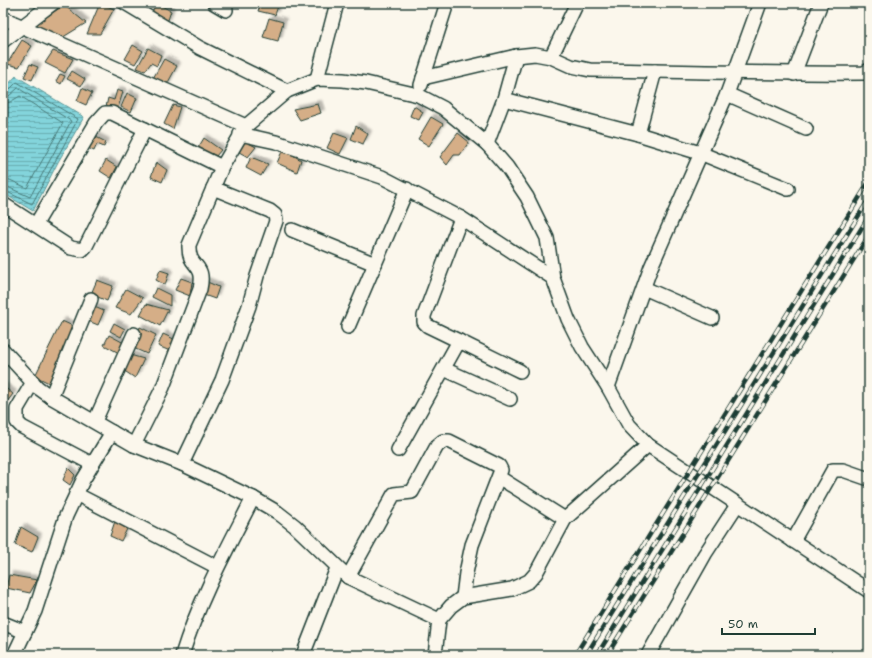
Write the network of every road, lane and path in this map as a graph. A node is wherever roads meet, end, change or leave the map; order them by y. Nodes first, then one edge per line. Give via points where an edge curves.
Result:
1 (53, 3) edge
2 (125, 3) edge
3 (214, 3) edge
4 (337, 3) edge
5 (447, 3) edge
6 (577, 3) edge
7 (760, 3) edge
8 (821, 3) edge
9 (226, 10) dead end
10 (3, 18) edge
11 (22, 28) junction
12 (3, 41) edge
13 (516, 56) junction
14 (551, 57) junction
15 (869, 70) edge
16 (654, 71) junction
17 (736, 71) junction
18 (794, 74) junction
19 (423, 78) junction
20 (317, 80) junction
21 (288, 91) junction
22 (727, 94) junction
23 (418, 95) junction
24 (504, 99) junction
25 (145, 129) junction
26 (806, 129) dead end
27 (243, 130) junction
28 (638, 134) junction
29 (487, 144) junction
30 (700, 153) junction
31 (222, 167) junction
32 (213, 188) junction
33 (407, 189) junction
34 (788, 189) dead end
35 (3, 204) edge
36 (461, 218) junction
37 (36, 224) junction
38 (292, 230) dead end
39 (375, 264) junction
40 (553, 278) junction
41 (644, 288) junction
42 (91, 300) dead end
43 (712, 318) dead end
44 (348, 326) dead end
45 (134, 334) dead end
46 (459, 341) junction
47 (3, 350) edge
48 (444, 369) junction
49 (520, 371) dead end
50 (33, 382) junction
51 (608, 387) junction
52 (51, 397) junction
53 (510, 399) dead end
54 (95, 421) junction
55 (112, 432) junction
56 (134, 445) junction
57 (648, 445) junction
58 (398, 450) dead end
59 (92, 464) junction
60 (182, 464) junction
61 (500, 478) junction
62 (869, 479) edge
63 (76, 494) junction
64 (253, 498) junction
65 (737, 505) junction
66 (565, 519) junction
67 (793, 541) junction
68 (218, 567) junction
69 (337, 568) junction
70 (348, 578) junction
71 (869, 591) edge
72 (463, 597) junction
73 (439, 620) junction
74 (3, 623) edge
75 (25, 632) junction
76 (14, 655) edge
77 (182, 655) edge
78 (303, 655) edge
79 (435, 655) edge
80 (648, 655) edge

1 - 11 street
2 - 21 street via 200,48
3 - 9 street
4 - 20 street
5 - 19 street
6 - 14 street
7 - 17 street
8 - 18 street
10 - 11 street
11 - 12 street
11 - 27 street
13 - 14 street via 535,54
13 - 19 street
13 - 24 street
14 - 16 street via 571,66 590,70
15 - 18 street via 864,73
16 - 17 street
16 - 28 street
17 - 18 street
17 - 22 street
19 - 23 street
20 - 21 street
20 - 23 street via 351,81
21 - 27 street
22 - 26 street
22 - 30 street
23 - 29 street via 443,108
24 - 28 street
24 - 29 street
25 - 31 street
25 - 37 street via 112,113 100,116
25 - 37 street via 82,250 76,250
27 - 31 street
27 - 33 street via 352,166
28 - 30 street
29 - 40 street via 507,167 540,221 550,250
30 - 34 street
30 - 41 street
31 - 32 street
32 - 56 street via 189,245 190,258 201,272 200,288 163,387
32 - 60 street via 270,211 275,215 276,221 222,380
33 - 36 street
33 - 39 street
35 - 37 street
36 - 40 street
36 - 46 street via 424,316 424,322 428,326
38 - 39 street
39 - 44 street
40 - 51 street via 568,319 582,347
41 - 43 street
41 - 51 street
42 - 52 street
45 - 54 street
46 - 48 street
46 - 49 street
47 - 50 street
48 - 53 street
48 - 58 street
50 - 52 street
50 - 59 street via 17,410 17,422
51 - 57 street via 628,425
52 - 54 street
54 - 55 street
55 - 56 street
55 - 59 street
56 - 60 street
57 - 65 street
57 - 66 street
59 - 63 street
60 - 64 street
61 - 66 street
61 - 70 street via 499,466 449,441 443,441 412,492 397,492 392,496
61 - 72 street via 468,557
62 - 67 street via 843,470 833,470
63 - 68 street
63 - 75 street via 66,516 35,611
64 - 68 street
64 - 69 street via 295,526
65 - 67 street
65 - 80 street via 705,554
66 - 72 street via 529,581 512,589
67 - 71 street
68 - 77 street
69 - 70 street
69 - 78 street
70 - 73 street
72 - 73 street
73 - 79 street
74 - 75 street
75 - 76 street

